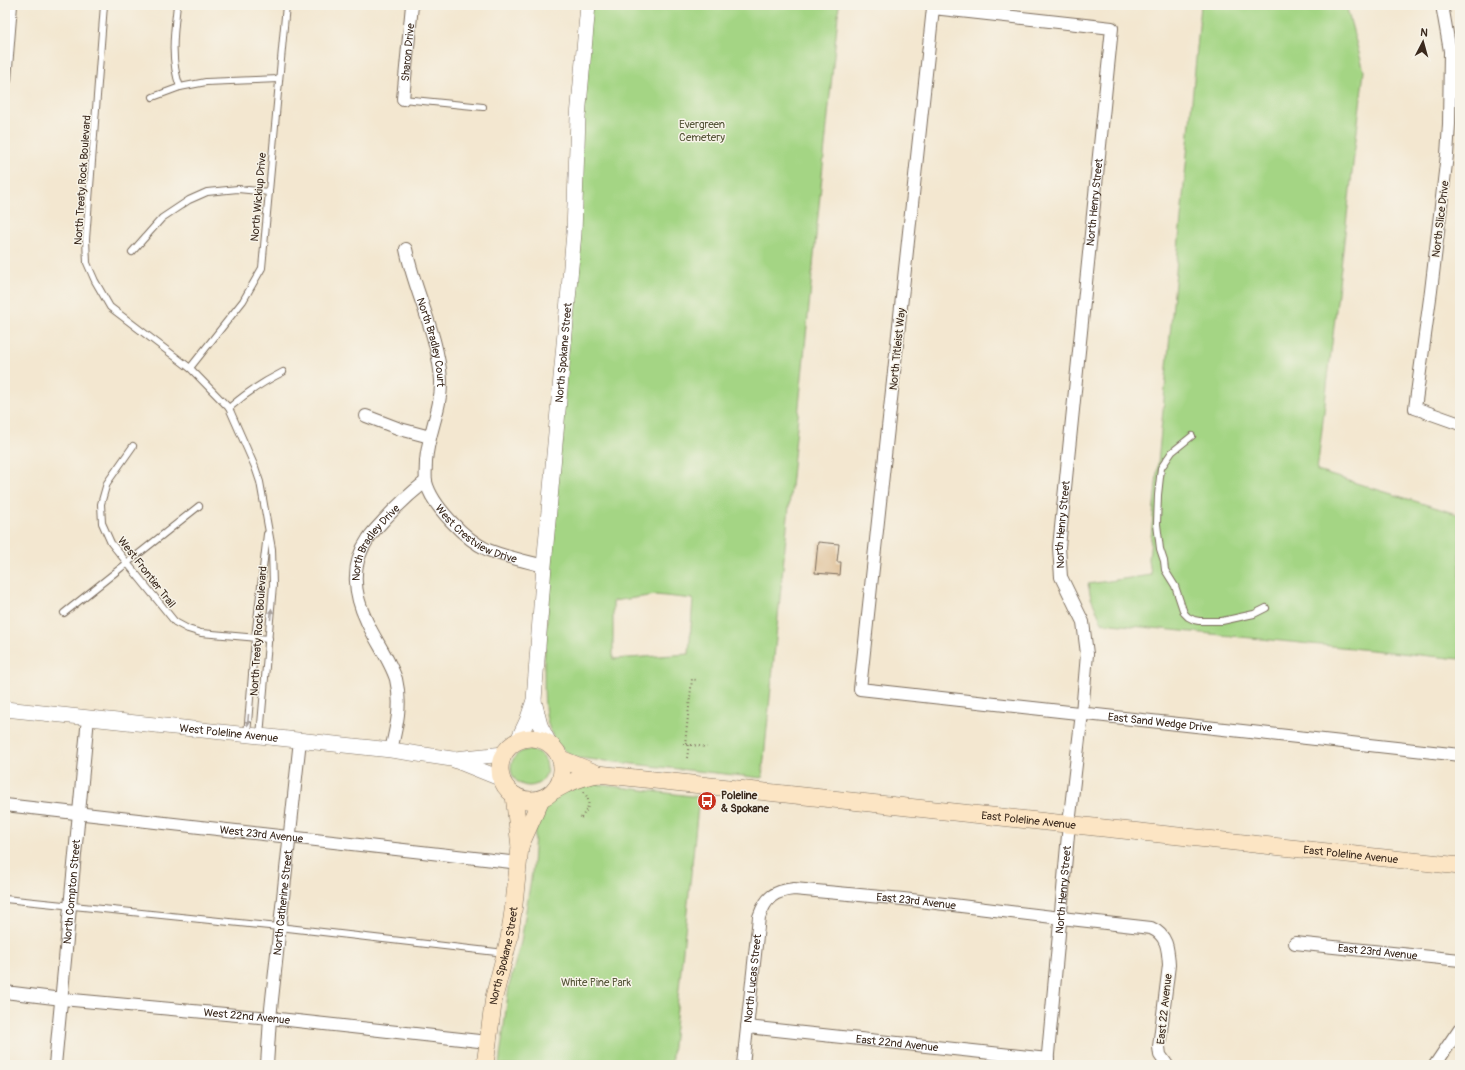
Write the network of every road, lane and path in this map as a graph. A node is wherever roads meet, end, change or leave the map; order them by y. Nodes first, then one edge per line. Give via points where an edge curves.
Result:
1 (11, 5) edge
2 (104, 5) edge
3 (177, 5) edge
4 (286, 5) edge
5 (412, 5) edge
6 (588, 5) edge
7 (1442, 5) edge
8 (933, 8) joint
9 (1455, 49) edge
10 (279, 79) junction
11 (5, 80) edge
12 (180, 87) junction
13 (153, 97) dead end
14 (403, 99) joint
15 (483, 107) dead end
16 (269, 192) junction
17 (406, 248) dead end
18 (132, 252) dead end
19 (190, 368) junction
20 (283, 372) dead end
21 (229, 408) junction
22 (366, 416) dead end
23 (1460, 424) edge
24 (1192, 436) dead end
25 (430, 437) junction
26 (133, 446) dead end
27 (426, 481) junction
28 (199, 506) dead end
29 (268, 528) junction
30 (127, 563) junction
31 (544, 566) junction
32 (1266, 608) dead end
33 (64, 613) dead end
34 (255, 638) junction
35 (269, 640) junction
36 (696, 680) dead end
37 (860, 689) joint
38 (534, 700) junction
39 (5, 709) edge
40 (1082, 713) junction
41 (88, 718) junction
42 (253, 736) junction
43 (300, 740) junction
44 (517, 742) junction
45 (549, 743) junction
46 (689, 744) junction
47 (707, 747) dead end
48 (391, 750) junction
49 (504, 754) junction
50 (1460, 755) edge
51 (687, 758) dead end
52 (452, 759) junction
53 (561, 759) junction
54 (598, 774) junction
55 (502, 779) junction
56 (582, 789) dead end
57 (555, 790) junction
58 (514, 795) junction
59 (541, 799) junction
60 (5, 805) edge
61 (78, 813) junction
62 (581, 818) dead end
63 (1069, 824) junction
64 (289, 836) junction
65 (519, 854) junction
66 (1460, 866) edge
67 (772, 895) joint
68 (5, 899) edge
69 (71, 907) junction
70 (1061, 918) junction
71 (279, 927) junction
72 (1295, 942) dead end
73 (1168, 951) joint
74 (506, 953) junction
75 (1460, 960) edge
76 (5, 992) edge
77 (62, 999) junction
78 (270, 1018) junction
79 (747, 1027) junction
80 (1460, 1028) edge
81 (488, 1042) junction
82 (1047, 1062) edge
83 (55, 1065) edge
84 (267, 1065) edge
85 (486, 1065) edge
86 (743, 1065) edge
87 (1167, 1065) edge
88 (1435, 1065) edge

1 - 11 street
2 - 19 lane, North Treaty Rock Boulevard via 86,240 87,263 110,307
3 - 12 lane via 174,60
4 - 10 lane, North Wickiup Drive
5 - 14 street, Sharon Drive
6 - 31 street, North Spokane Street via 578,117 574,233
7 - 9 street, North Slice Drive
8 - 37 street, North Titleist Way
8 - 40 street, North Henry Street via 1112,28 1059,547 1061,577 1083,622 1086,640
9 - 23 street, North Slice Drive via 1447,155 1415,408
10 - 12 lane via 206,82
10 - 16 lane, North Wickiup Drive
12 - 13 lane
14 - 15 lane
16 - 18 lane via 238,189 207,192 189,200 162,218
16 - 19 lane, North Wickiup Drive via 262,268 243,301
17 - 25 street, North Bradley Court via 434,339 440,379 440,401
19 - 21 lane, North Treaty Rock Boulevard
20 - 21 lane via 250,390
21 - 29 lane, North Treaty Rock Boulevard via 260,482
22 - 25 street
24 - 32 lane via 1172,452 1161,468 1157,524 1165,570 1175,586 1184,613 1194,620 1222,621
25 - 27 street
26 - 30 lane, West Frontier Trail via 107,483 100,504 102,523 111,543
27 - 31 street, West Crestview Drive via 433,497 448,517 473,540 488,550
27 - 48 street, North Bradley Drive via 412,491 368,539 356,570 358,602 392,670 398,689 399,715
28 - 30 lane
29 - 34 lane, North Treaty Rock Boulevard
35 -> 29 lane, North Treaty Rock Boulevard via 274,568
30 - 33 lane
30 - 34 lane, West Frontier Trail via 174,622 188,630 201,633
31 - 38 street, North Spokane Street
34 - 35 lane, West Frontier Trail
34 -> 42 lane, North Treaty Rock Boulevard
35 - 42 lane, North Treaty Rock Boulevard
36 - 46 path via 692,679 684,744
37 - 40 street, East Sand Wedge Drive
38 - 44 street, North Spokane Street
38 - 45 street, North Spokane Street via 540,725
39 - 41 street, West Poleline Avenue
40 - 50 street, East Sand Wedge Drive
40 - 63 street, North Henry Street
41 - 42 street, West Poleline Avenue
41 - 61 street, North Compton Street
42 - 43 street, West Poleline Avenue
43 - 48 street, West Poleline Avenue
43 - 64 street, North Catherine Street
44 - 45 main road via 533,738
44 - 49 main road
45 - 53 main road
46 - 47 path
46 - 51 path
48 - 52 street, West Poleline Avenue
49 - 52 street, West Poleline Avenue
49 - 55 main road via 500,766
52 - 55 street, West Poleline Avenue
53 - 54 main road, East Poleline Avenue
53 - 57 main road via 563,770
54 - 57 main road, East Poleline Avenue via 570,781
54 - 63 main road, East Poleline Avenue
55 - 58 main road via 506,788
56 - 62 path via 589,803
57 - 59 main road
58 - 59 main road via 527,800
58 - 65 main road, North Spokane Street
59 - 65 main road, North Spokane Street
60 - 61 street, West 23rd Avenue
61 - 64 street, West 23rd Avenue
61 - 69 street, North Compton Street
63 - 66 main road, East Poleline Avenue
63 - 70 street, North Henry Street
64 - 65 street, West 23rd Avenue
64 - 71 street, North Catherine Street
65 - 74 main road, North Spokane Street
67 - 70 street, East 23rd Avenue via 782,890 821,890
67 - 79 street, North Lucas Street via 759,917
68 - 69 lane
69 - 71 lane
69 - 77 street, North Compton Street
70 - 73 street, East 23rd Avenue via 1150,928 1164,937
70 - 82 street, North Henry Street
71 - 74 lane
71 - 78 street, North Catherine Street
72 - 75 street, East 23rd Avenue
73 - 87 street, East 22 Avenue via 1169,965 1159,1047 1160,1055
74 - 81 main road, North Spokane Street via 494,997
76 - 77 street, West 22nd Avenue
77 - 78 street, West 22nd Avenue
77 - 83 street, North Compton Street
78 - 81 street, West 22nd Avenue
78 - 84 street, North Catherine Street
79 - 82 street, East 22nd Avenue
79 - 86 street, North Lucas Street
80 - 88 street
81 - 85 main road, North Spokane Street

